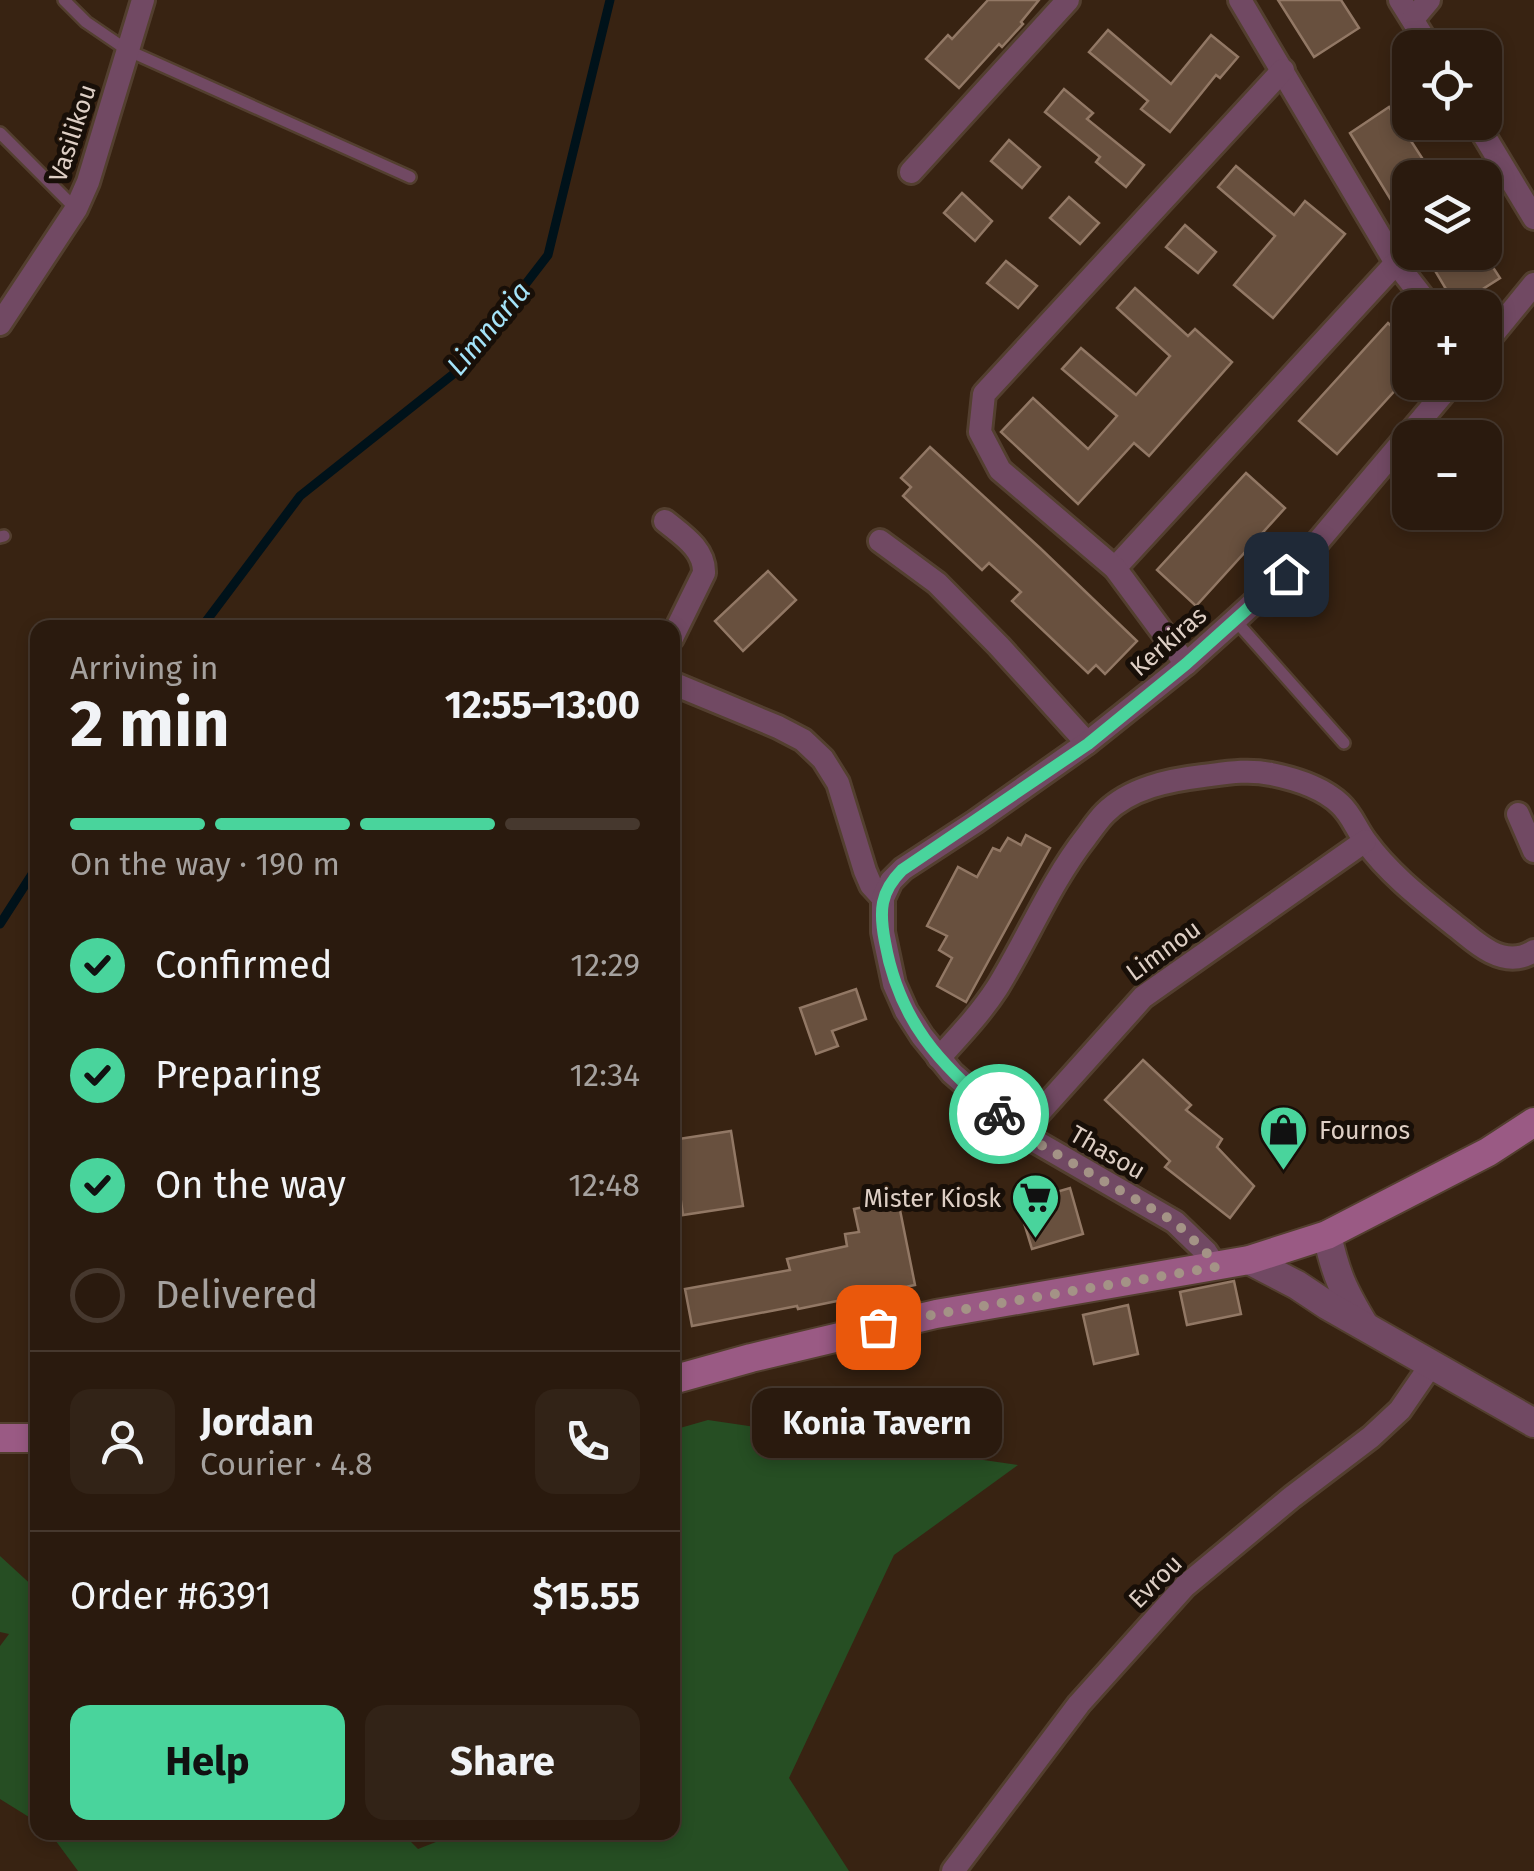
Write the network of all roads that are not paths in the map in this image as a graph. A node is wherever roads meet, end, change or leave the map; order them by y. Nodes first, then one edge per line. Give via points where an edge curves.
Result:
1 (64, 0) edge
2 (143, 0) edge
3 (1068, 0) edge
4 (1240, 0) edge
5 (1429, 0) edge
6 (1406, 10) edge
7 (127, 50) junction
8 (1283, 70) junction
9 (0, 133) edge
10 (1487, 140) edge
11 (911, 172) dead end
12 (410, 178) dead end
13 (76, 209) junction
14 (1534, 218) edge
15 (1392, 256) edge
16 (1392, 267) edge
17 (1401, 270) edge
18 (1534, 284) edge
19 (1416, 290) edge
20 (1502, 323) edge
21 (0, 324) edge
22 (1438, 400) edge
23 (666, 521) dead end
24 (880, 541) dead end
25 (1115, 568) junction
26 (1235, 620) junction
27 (680, 622) edge
28 (1186, 664) junction
29 (680, 685) edge
30 (1344, 742) dead end
31 (1088, 744) junction
32 (1518, 814) dead end
33 (1365, 841) junction
34 (1534, 851) edge
35 (883, 898) junction
36 (1534, 952) edge
37 (938, 1058) junction
38 (1534, 1122) edge
39 (1022, 1134) junction
40 (1327, 1235) junction
41 (1249, 1260) junction
42 (1216, 1267) junction
43 (1366, 1327) junction
44 (1431, 1365) junction
45 (680, 1378) edge
46 (1534, 1424) edge
47 (0, 1438) edge
48 (30, 1438) edge
49 (953, 1871) edge

1 - 7 lane
2 - 7 street, Vasilikou
3 - 11 street
4 - 8 street
5 - 6 street
7 - 12 lane
7 - 13 street, Vasilikou
8 - 15 street
8 - 25 street via 984,394 980,432 1000,470
9 - 13 lane
10 - 14 street
13 - 21 street, Vasilikou
16 - 25 street
17 - 19 street
18 - 20 street
22 - 26 street, Kerkiras via 1311,550
23 - 27 street via 698,549 705,565
24 - 31 street via 938,583
25 - 28 street
26 - 28 street, Kerkiras
26 - 30 lane
28 - 31 street, Kerkiras
29 - 35 street, Thasou via 804,740 823,759 838,782 871,885
31 - 35 street, Kerkiras via 902,870
32 - 34 street
33 - 36 street via 1407,887 1478,944 1512,958
33 - 37 street via 1352,816 1327,793 1267,773 1190,777 1126,798 1072,854 998,986
33 - 39 street, Limnou via 1142,997
35 - 37 street, Thasou via 894,984
37 - 39 street, Thasou
38 - 40 main road
39 - 42 street, Thasou via 1175,1222
40 - 41 main road
40 - 43 street via 1342,1288
41 - 42 main road
41 - 43 street
42 - 45 main road via 898,1322
43 - 44 street
44 - 46 street
44 - 49 street, Evrou via 1371,1437 1185,1586 1079,1704
47 - 48 main road

